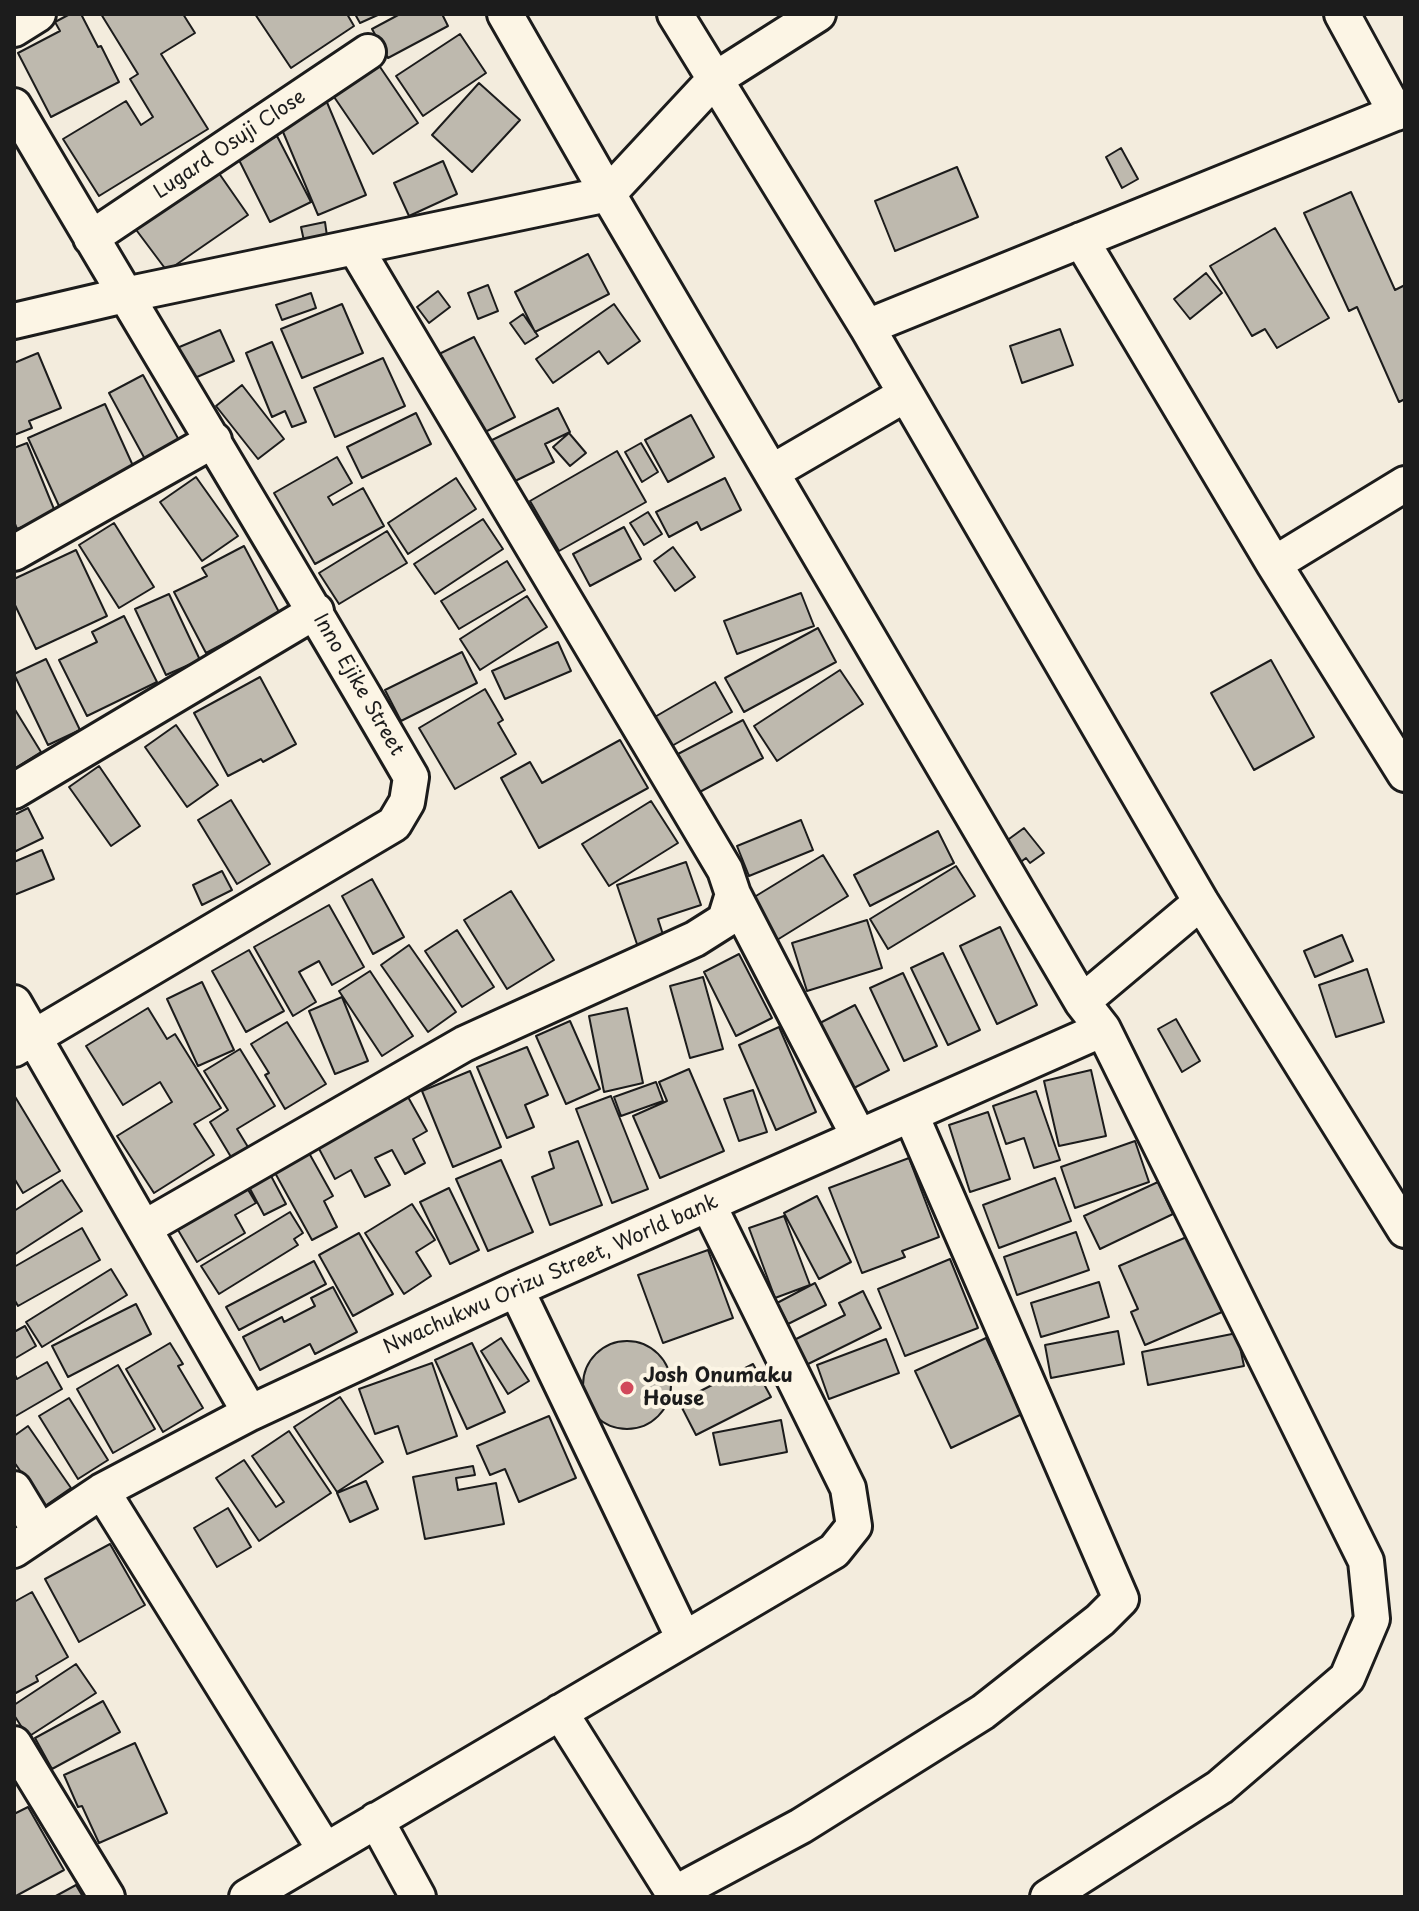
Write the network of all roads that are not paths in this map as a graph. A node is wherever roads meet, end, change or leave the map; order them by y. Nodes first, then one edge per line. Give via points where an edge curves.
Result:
1 (38, 14) edge
2 (505, 14) edge
3 (675, 14) edge
4 (818, 14) edge
5 (1342, 14) edge
6 (14, 29) edge
7 (368, 52) dead end
8 (714, 80) junction
9 (14, 106) edge
10 (1400, 111) edge
11 (608, 194) junction
12 (91, 238) junction
13 (1081, 240) junction
14 (355, 247) junction
15 (125, 295) junction
16 (14, 321) edge
17 (867, 327) junction
18 (906, 394) junction
19 (214, 440) junction
20 (772, 472) junction
21 (1405, 484) edge
22 (14, 553) edge
23 (1274, 564) junction
24 (316, 611) junction
25 (1405, 774) edge
26 (14, 791) edge
27 (733, 894) junction
28 (1201, 902) junction
29 (1082, 1002) junction
30 (14, 1003) edge
31 (1103, 1029) junction
32 (24, 1043) edge
33 (911, 1115) junction
34 (859, 1137) junction
35 (708, 1204) junction
36 (144, 1228) junction
37 (1405, 1230) edge
38 (516, 1289) junction
39 (250, 1413) junction
40 (14, 1489) edge
41 (102, 1491) junction
42 (27, 1541) edge
43 (684, 1639) junction
44 (560, 1712) junction
45 (14, 1744) edge
46 (376, 1820) junction
47 (325, 1850) junction
48 (675, 1895) edge
49 (107, 1897) edge
50 (247, 1897) edge
51 (418, 1897) edge
52 (1048, 1897) edge

1 - 6 street
2 - 11 street
3 - 8 street
4 - 8 street
5 - 10 street
7 - 12 street, Lugard Osuji Close
8 - 11 street
8 - 17 street
9 - 12 street, Inno Ejike Street
10 - 13 street
11 - 14 street
11 - 20 street
12 - 15 street, Inno Ejike Street
13 - 17 street
13 - 23 street
14 - 15 street
14 - 27 street via 725,870
15 - 16 street
15 - 19 street, Inno Ejike Street
17 - 18 street
18 - 20 street
18 - 28 street
19 - 22 street
19 - 24 street, Inno Ejike Street
20 - 29 street
21 - 23 street
23 - 25 street
24 - 26 street
24 - 32 street, Inno Ejike Street via 411,777 407,802 394,824
27 - 34 street
27 - 36 street via 725,920 695,939 464,1044
28 - 29 street
28 - 37 street
29 - 31 street
30 - 32 street
31 - 33 street, Nwachukwu Orizu Street, World bank
31 - 52 street via 1366,1561 1372,1619 1347,1678 1220,1787
32 - 36 street
33 - 34 street, Nwachukwu Orizu Street, World bank
33 - 48 street via 1121,1599 983,1712 801,1826
34 - 35 street, Nwachukwu Orizu Street, World bank
35 - 38 street, Nwachukwu Orizu Street, World bank
35 - 43 street via 848,1488 854,1526 834,1551
36 - 39 street
38 - 39 street, Nwachukwu Orizu Street, World bank
38 - 43 street
39 - 41 street, Nwachukwu Orizu Street, World bank
40 - 42 street
41 - 42 street, Nwachukwu Orizu Street, World bank
41 - 47 street
43 - 44 street
44 - 46 street
44 - 48 street
45 - 49 street
46 - 47 street
46 - 51 street
47 - 50 street

